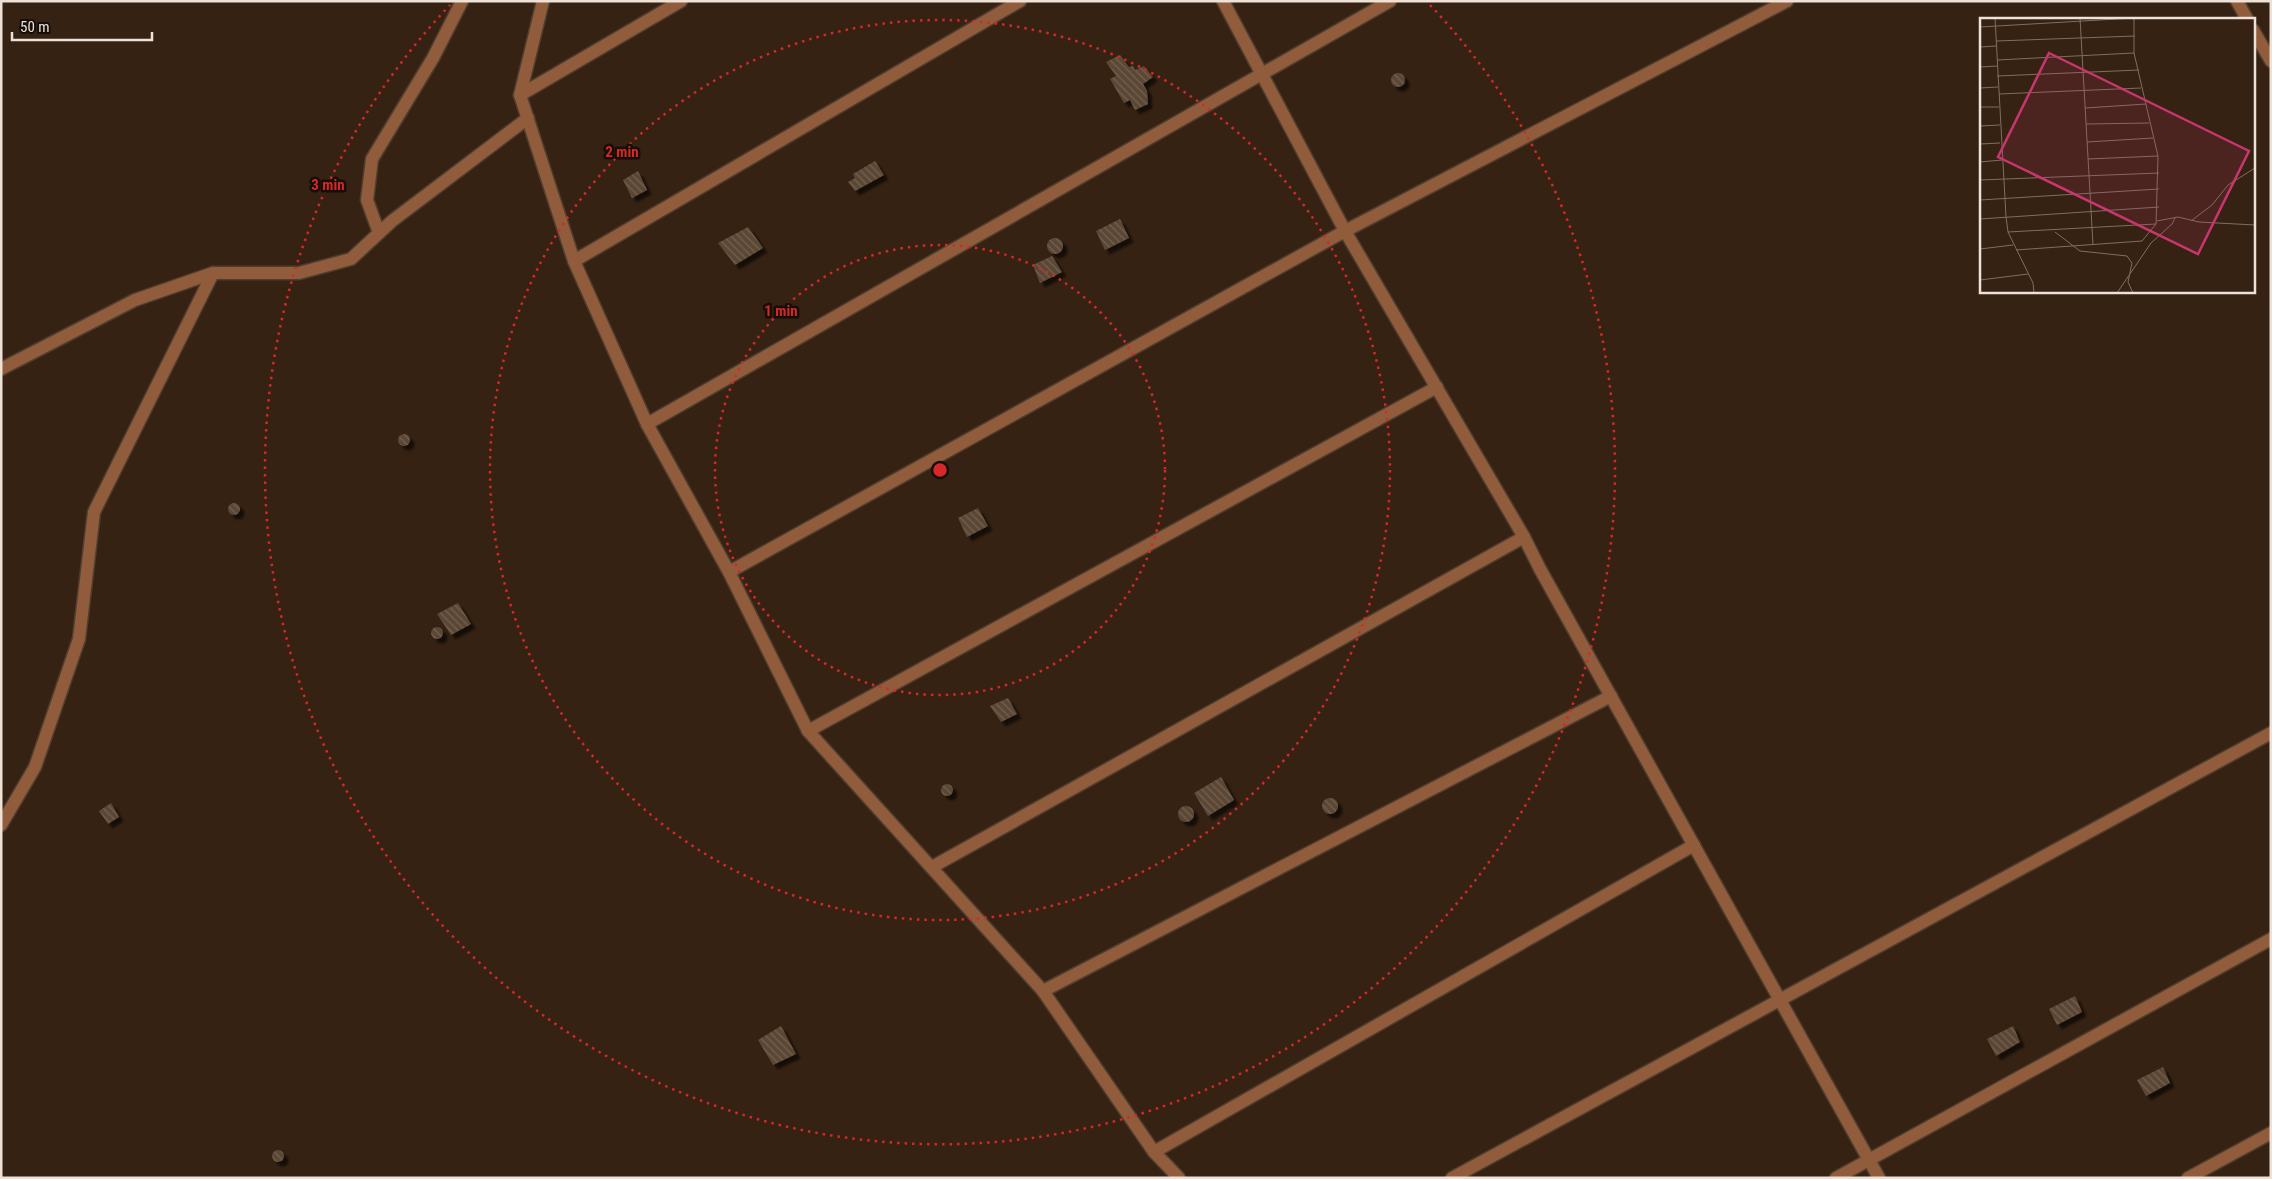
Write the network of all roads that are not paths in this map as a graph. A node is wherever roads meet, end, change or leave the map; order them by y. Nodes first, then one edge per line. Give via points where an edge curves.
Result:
1 (462, 1) edge
2 (543, 1) edge
3 (681, 1) edge
4 (1020, 1) edge
5 (1223, 1) edge
6 (1390, 1) edge
7 (1787, 1) edge
8 (2237, 1) edge
9 (2246, 18) edge
10 (2254, 32) edge
11 (2271, 61) edge
12 (1263, 72) junction
13 (520, 95) junction
14 (528, 118) junction
15 (1345, 231) junction
16 (379, 233) junction
17 (574, 261) junction
18 (213, 273) junction
19 (1, 369) edge
20 (1437, 387) junction
21 (647, 424) junction
22 (1524, 537) junction
23 (729, 572) junction
24 (1611, 696) junction
25 (808, 730) junction
26 (2271, 733) edge
27 (1, 825) edge
28 (1694, 845) junction
29 (932, 867) junction
30 (2271, 939) edge
31 (1042, 991) junction
32 (1780, 1000) junction
33 (2271, 1133) edge
34 (1154, 1152) junction
35 (1869, 1160) junction
36 (1179, 1178) edge
37 (1452, 1178) edge
38 (1836, 1178) edge
39 (1879, 1178) edge
40 (2188, 1178) edge

1 - 16 street via 433,58 372,159 367,200
2 - 13 street
3 - 13 street
4 - 17 street
5 - 12 street
6 - 12 street
7 - 15 street
8 - 9 street
10 - 11 street
12 - 15 street
12 - 21 street
13 - 14 street
14 - 16 street
14 - 17 street
15 - 20 street
15 - 23 street
16 - 18 street via 351,259 299,273
17 - 21 street
18 - 19 street via 135,300
18 - 27 street via 94,512 79,639 35,767
20 - 22 street
20 - 25 street
21 - 23 street
22 - 24 street
22 - 29 street
23 - 25 street
24 - 28 street
24 - 31 street
25 - 29 street
26 - 32 street
28 - 32 street
28 - 34 street
29 - 31 street
30 - 35 street
31 - 34 street
32 - 35 street
32 - 37 street
33 - 40 street
34 - 36 street
35 - 38 street
35 - 39 street

